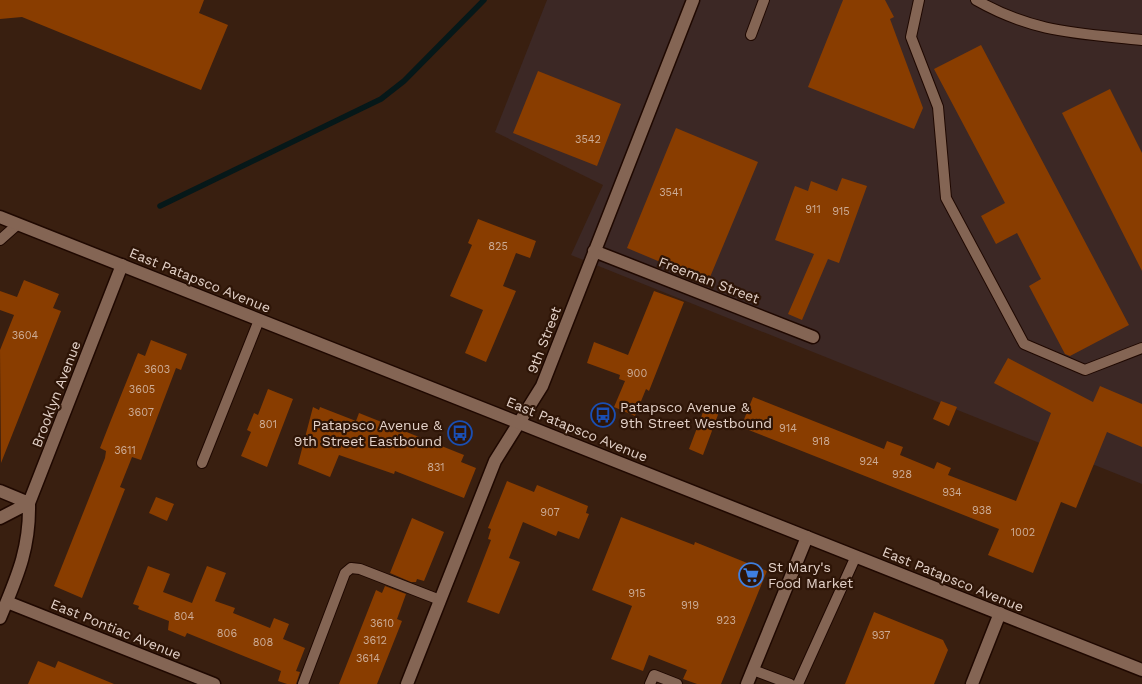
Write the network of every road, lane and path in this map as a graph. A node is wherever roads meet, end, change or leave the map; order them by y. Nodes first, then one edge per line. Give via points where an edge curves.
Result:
1 (693, 0) edge
2 (764, 0) edge
3 (919, 0) edge
4 (976, 0) edge
5 (751, 35) dead end
6 (1142, 40) edge
7 (0, 217) edge
8 (18, 224) junction
9 (0, 240) edge
10 (594, 251) junction
11 (122, 265) junction
12 (259, 320) junction
13 (813, 337) dead end
14 (1142, 348) edge
15 (519, 422) junction
16 (202, 463) dead end
17 (0, 492) edge
18 (30, 503) junction
19 (0, 518) edge
20 (807, 537) junction
21 (856, 556) junction
22 (440, 600) junction
23 (7, 602) junction
24 (1000, 613) junction
25 (0, 618) edge
26 (753, 670) junction
27 (1142, 670) edge
28 (214, 684) edge
29 (302, 684) edge
30 (407, 684) edge
31 (650, 684) edge
32 (676, 684) edge
33 (747, 684) edge
34 (790, 684) edge
35 (798, 684) edge
36 (972, 684) edge

1 - 10 street, 9th Street
2 - 5 lane
3 - 14 lane via 911,37 938,107 946,198 1024,344 1085,370
4 - 6 lane via 1022,22 1051,30
7 - 8 street, East Patapsco Avenue
8 - 9 lane
8 - 11 street, East Patapsco Avenue
10 - 13 street, Freeman Street
10 - 15 street, 9th Street via 542,386
11 - 12 street, East Patapsco Avenue
11 - 18 street, Brooklyn Avenue
12 - 15 street, East Patapsco Avenue
12 - 16 lane
15 - 20 street, East Patapsco Avenue
15 - 22 street, 9th Street via 495,461
17 - 18 street
18 - 19 street
18 - 23 street via 30,530 24,557
20 - 21 street, East Patapsco Avenue
20 - 26 street
21 - 24 street, East Patapsco Avenue
21 - 35 lane
22 - 29 lane via 351,568 345,574
22 - 30 street, 9th Street
23 - 25 street
23 - 28 street, East Pontiac Avenue
24 - 27 street, East Patapsco Avenue
24 - 36 street
26 - 33 street
26 - 34 lane
31 - 32 lane via 654,675

